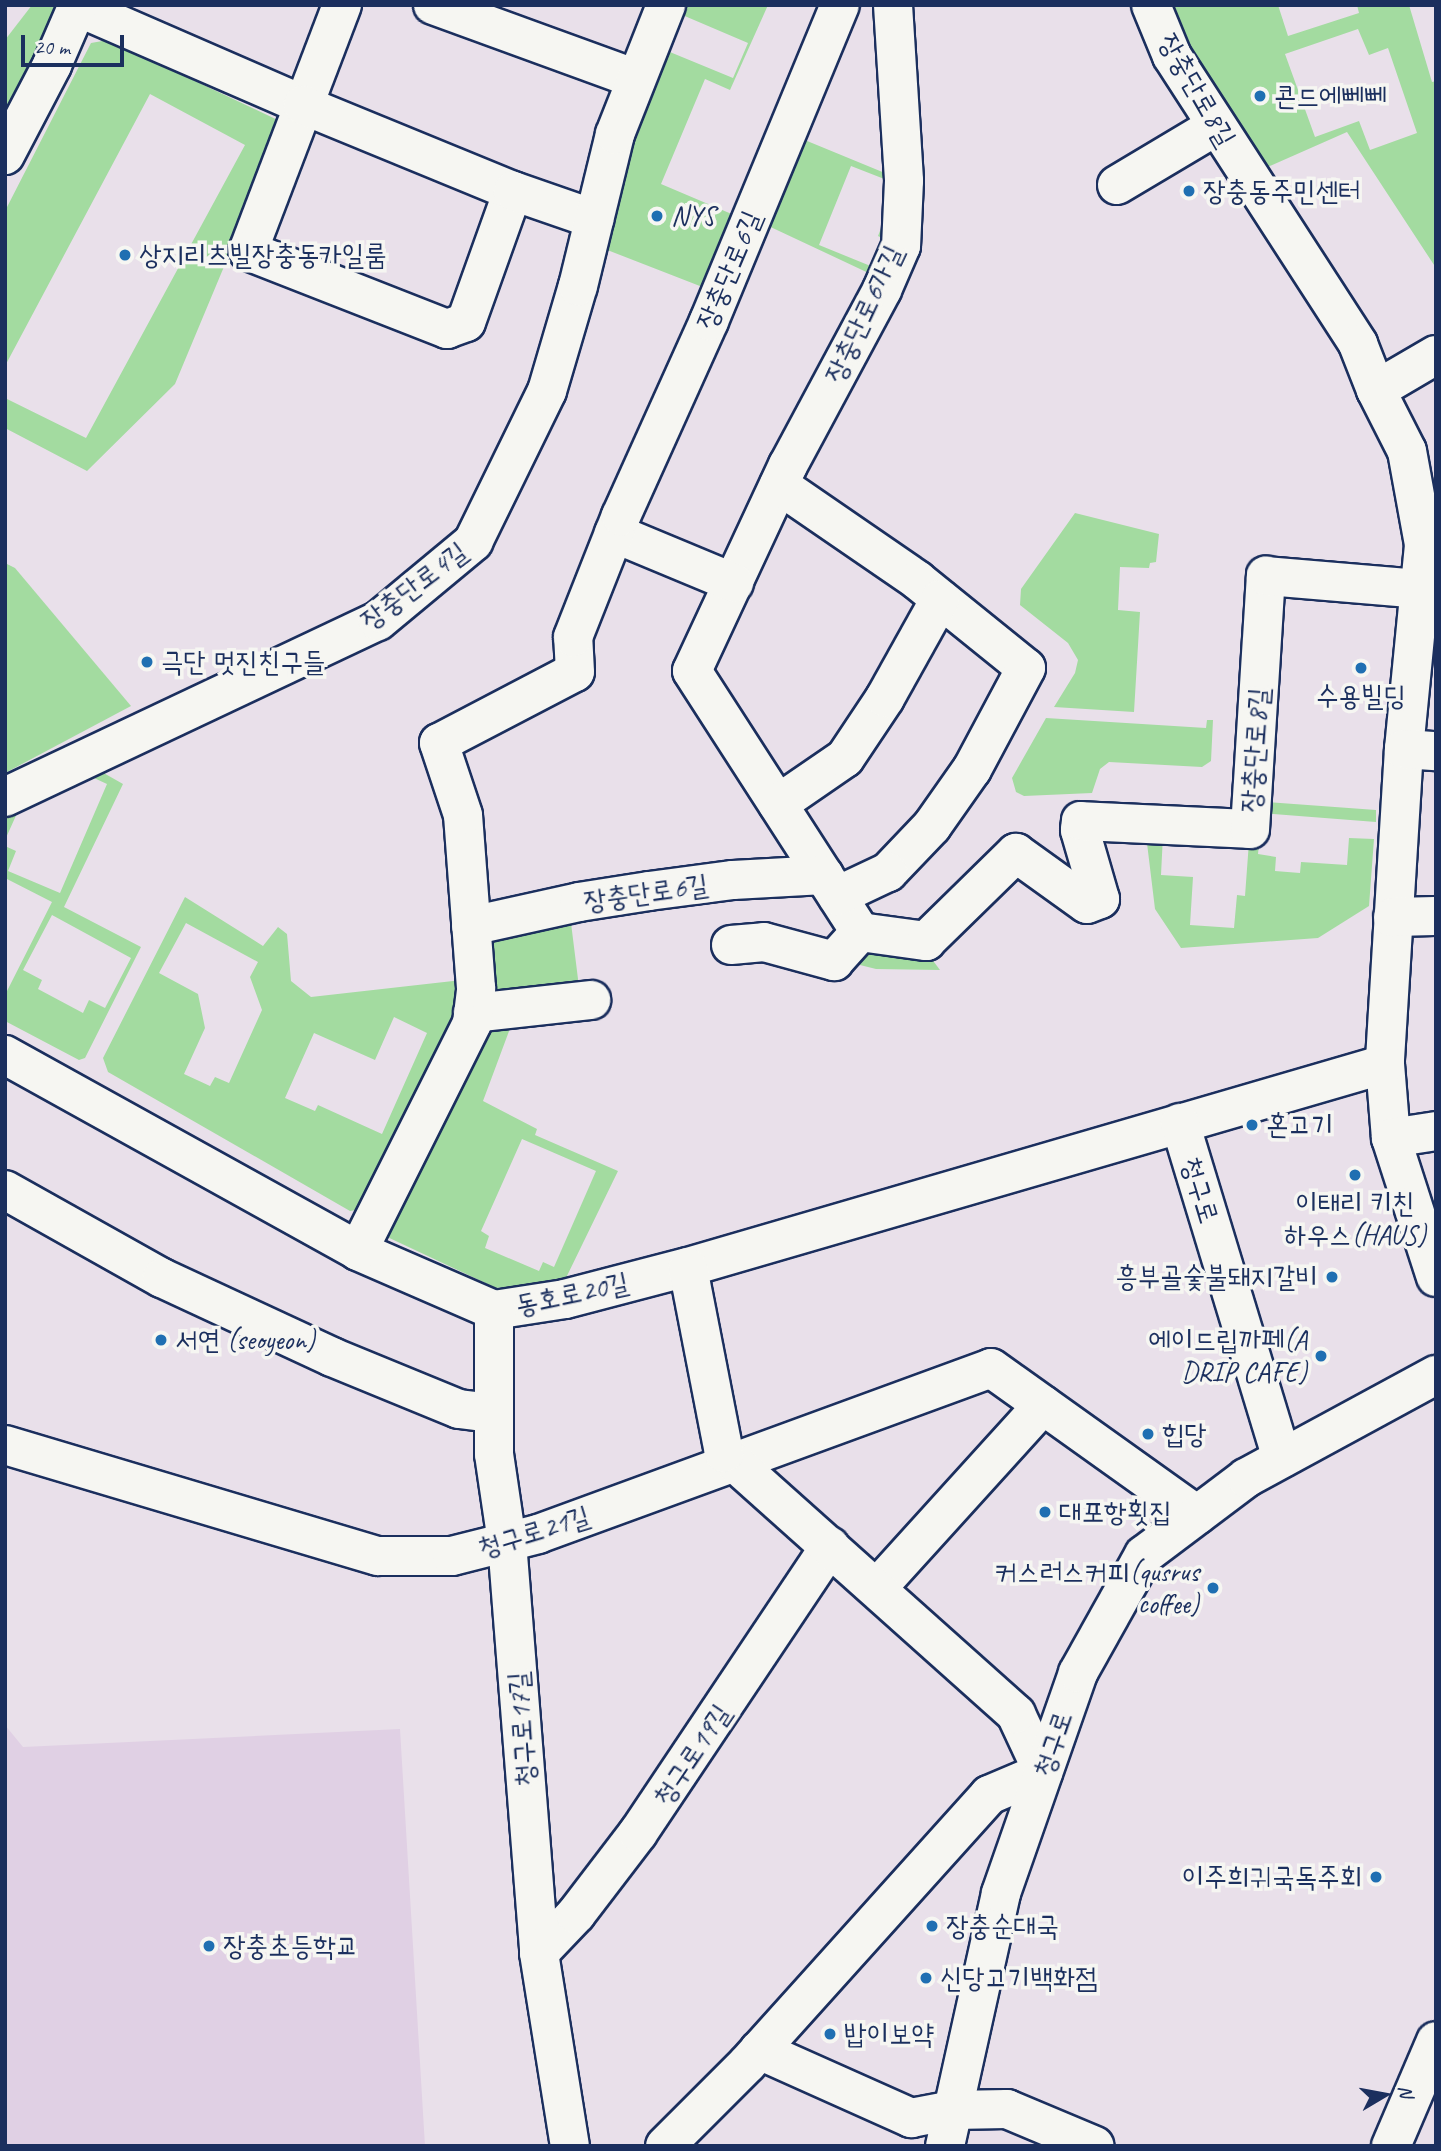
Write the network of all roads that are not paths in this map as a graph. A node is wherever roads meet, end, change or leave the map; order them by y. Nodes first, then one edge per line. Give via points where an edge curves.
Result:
1 (342, 5) edge
2 (433, 5) edge
3 (666, 5) edge
4 (840, 5) edge
5 (893, 5) edge
6 (1151, 5) edge
7 (78, 6) edge
8 (636, 79) junction
9 (303, 106) junction
10 (1216, 126) junction
11 (5, 155) edge
12 (1117, 185) dead end
13 (513, 191) junction
14 (594, 219) junction
15 (1436, 355) edge
16 (1376, 390) junction
17 (779, 485) junction
18 (614, 533) junction
19 (734, 583) junction
20 (1420, 589) junction
21 (940, 599) junction
22 (1420, 750) edge
23 (5, 797) edge
24 (778, 804) junction
25 (831, 885) junction
26 (1393, 916) junction
27 (1436, 916) edge
28 (471, 926) junction
29 (860, 932) junction
30 (731, 945) dead end
31 (591, 1000) dead end
32 (473, 1013) junction
33 (5, 1055) edge
34 (1385, 1064) junction
35 (1180, 1124) junction
36 (1436, 1131) edge
37 (1391, 1138) junction
38 (5, 1190) edge
39 (359, 1251) junction
40 (688, 1267) junction
41 (1436, 1277) edge
42 (494, 1310) junction
43 (1436, 1375) edge
44 (1043, 1405) junction
45 (493, 1413) junction
46 (5, 1445) edge
47 (1282, 1458) junction
48 (734, 1462) junction
49 (1197, 1515) junction
50 (507, 1542) junction
51 (830, 1546) junction
52 (877, 1588) junction
53 (1043, 1772) junction
54 (539, 1953) junction
55 (1436, 2041) edge
56 (760, 2050) junction
57 (1426, 2092) edge
58 (949, 2128) edge
59 (570, 2146) edge
60 (665, 2146) edge
61 (1095, 2146) edge
62 (1391, 2146) edge

1 - 9 street
2 - 8 street
3 - 8 street, 장충단로4길
4 - 18 street, 장충단로6길 via 709,321
5 - 17 street, 장충단로6가길 via 904,181 901,246
6 - 10 street, 장충단로8길 via 1172,56
7 - 9 street
7 - 11 street
8 - 14 street, 장충단로4길 via 615,134
9 - 13 street
9 - 13 street via 248,251 447,328 466,322
10 - 12 street
10 - 16 street, 장충단로8길 via 1358,344
13 - 14 street
14 - 23 street, 장충단로4길 via 547,391 473,542 377,621
15 - 16 street
16 - 20 street, 장충단로8길 via 1407,451 1424,545
17 - 19 street, 장충단로6가길
17 - 21 street
18 - 19 street
18 - 28 street, 장충단로6길 via 573,637 575,672 439,743 463,815
19 - 24 street, 장충단로6가길 via 692,671
20 - 22 street, 장충단로8길
20 - 29 street, 장충단로8길 via 1266,576 1250,829 1081,821 1100,899 1087,904 1016,853 926,941
21 - 24 street via 885,698 845,758
21 - 25 street via 1026,668 972,769 932,826 888,872
22 - 26 street, 장충단로8길
24 - 25 street, 장충단로6가길
25 - 28 street, 장충단로6길 via 733,880 579,902
25 - 29 street, 장충단로6가길
26 - 27 street
26 - 34 street, 장충단로8길
28 - 32 street, 장충단로6길 via 476,988
29 - 30 street via 834,961 764,942
31 - 32 street
32 - 39 street, 장충단로6길
33 - 39 street, 동호로20길
34 - 35 street, 동호로20길
34 - 37 street, 장충단로8길
35 - 40 street, 동호로20길
35 - 47 street, 청구로
36 - 37 street
37 - 41 street, 장충단로8길
38 - 45 street via 162,1278 320,1351 459,1409
39 - 42 street, 동호로20길
40 - 42 street, 동호로20길 via 565,1299
40 - 48 street via 724,1453
42 - 45 street, 청구로17길
43 - 47 street, 청구로
44 - 48 street, 청구로21길 via 990,1368
44 - 49 street, 청구로21길
44 - 52 street
45 - 50 street, 청구로17길
46 - 50 street, 청구로21길 via 378,1556 452,1556
47 - 49 street, 청구로
48 - 50 street, 청구로21길
48 - 51 street
49 - 53 street, 청구로 via 1144,1555 1078,1673
50 - 54 street, 청구로17길
51 - 52 street
51 - 54 street, 청구로19길 via 638,1833
52 - 53 street via 1016,1714
53 - 56 street via 989,1795
53 - 58 street, 청구로 via 1001,1893
54 - 59 street, 청구로17길
55 - 57 street
56 - 58 street via 911,2118
56 - 60 street
57 - 62 street
58 - 61 street via 1007,2109

